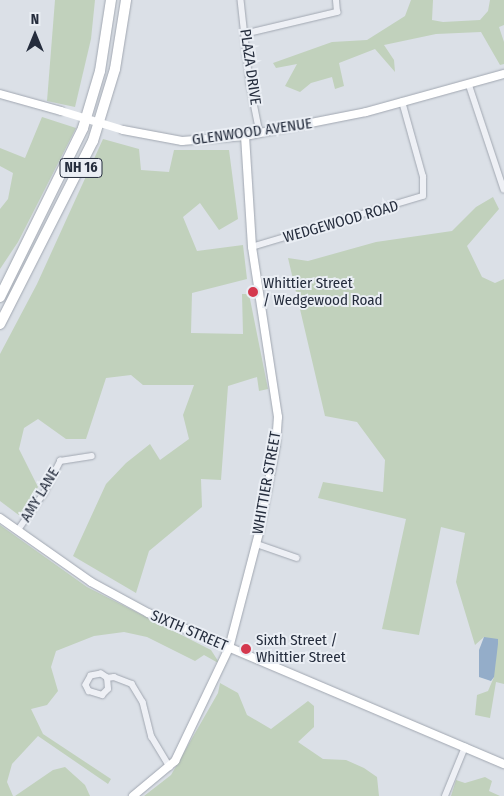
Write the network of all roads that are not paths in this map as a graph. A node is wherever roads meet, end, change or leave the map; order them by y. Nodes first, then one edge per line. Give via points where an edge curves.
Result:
1 (104, 0) edge
2 (111, 0) edge
3 (126, 0) edge
4 (241, 0) edge
5 (336, 0) edge
6 (244, 34) junction
7 (106, 38) junction
8 (504, 74) edge
9 (469, 84) junction
10 (0, 94) edge
11 (402, 102) junction
12 (260, 133) junction
13 (244, 136) junction
14 (504, 190) edge
15 (252, 247) junction
16 (0, 297) edge
17 (0, 324) edge
18 (92, 456) dead end
19 (0, 518) edge
20 (18, 530) junction
21 (257, 544) junction
22 (297, 558) dead end
23 (229, 648) junction
24 (107, 678) dead end
25 (465, 747) junction
26 (504, 764) edge
27 (170, 767) junction
28 (133, 796) edge
29 (444, 796) edge

1 - 7 highway
2 - 7 highway, NH 16
3 - 17 highway, NH 16 via 115,69 93,141
4 - 6 street, PLAZA DRIVE
5 - 6 street via 337,12
6 - 12 street, PLAZA DRIVE
7 - 16 highway, NH 16 via 96,86 76,145
8 - 9 street, GLENWOOD AVENUE
9 - 11 street, GLENWOOD AVENUE
9 - 14 street
10 - 13 street, GLENWOOD AVENUE, bridge via 123,130 182,141
11 - 12 street, GLENWOOD AVENUE via 320,123
11 - 15 street, WEDGEWOOD ROAD via 425,192 419,200
12 - 13 street, GLENWOOD AVENUE
13 - 15 street, WHITTIER STREET
15 - 21 street, WHITTIER STREET via 278,417
18 - 20 street, AMY LANE via 60,461 44,493
19 - 20 street, SIXTH STREET
20 - 23 street, SIXTH STREET via 91,582 128,603
21 - 22 street
21 - 23 street, WHITTIER STREET
23 - 25 street, SIXTH STREET
23 - 27 street, WHITTIER STREET via 190,734
24 - 27 street via 126,680 138,690 152,737
25 - 26 street, SIXTH STREET
25 - 29 street
27 - 28 street, WHITTIER STREET

